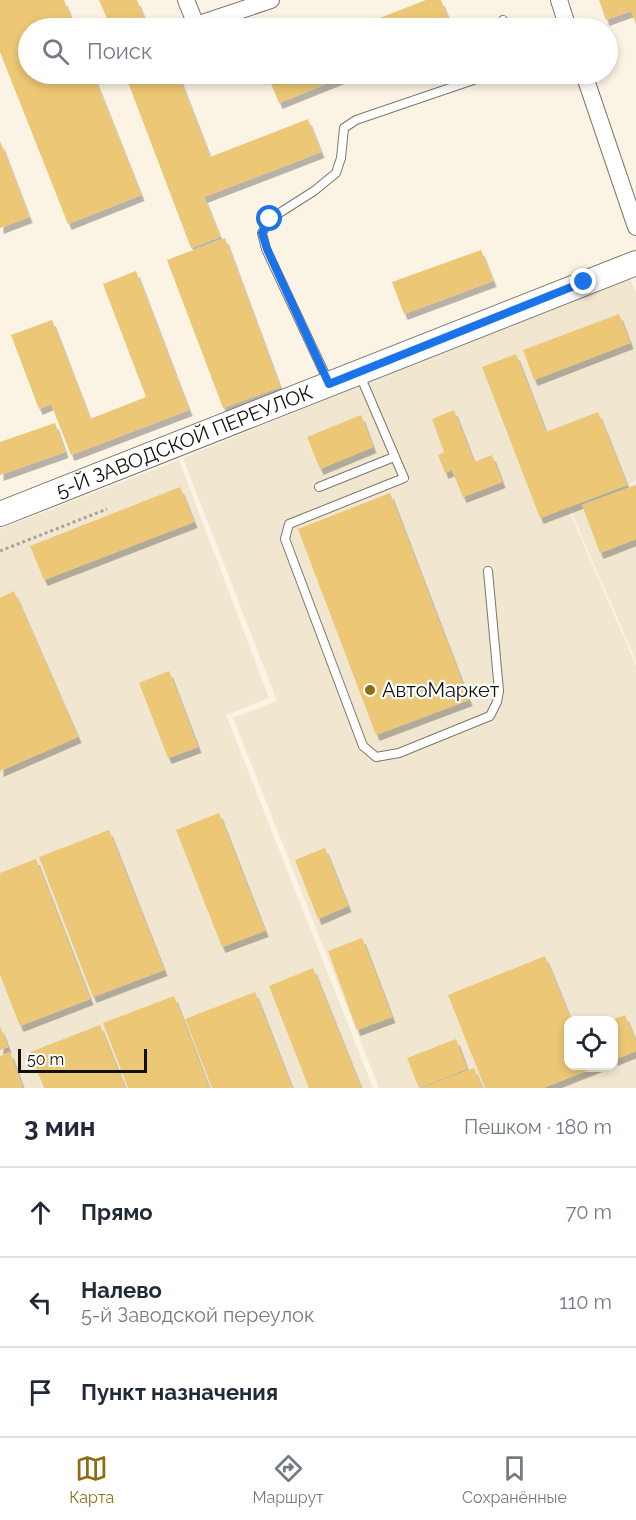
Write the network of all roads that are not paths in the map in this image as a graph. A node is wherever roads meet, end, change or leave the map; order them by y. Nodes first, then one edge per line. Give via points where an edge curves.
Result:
1 (186, 0) edge
2 (271, 0) edge
3 (559, 0) edge
4 (193, 18) edge
5 (217, 18) edge
6 (565, 18) edge
7 (462, 84) edge
8 (587, 84) edge
9 (636, 227) edge
10 (636, 263) edge
11 (358, 372) junction
12 (329, 384) junction
13 (394, 457) junction
14 (319, 487) dead end
15 (0, 514) edge
16 (488, 571) dead end

1 - 4 street
2 - 5 street
3 - 6 street
7 - 12 lane via 344,128 336,173 270,219 262,233
8 - 9 street
10 - 11 street, 5-Й ЗАВОДСКОЙ ПЕРЕУЛОК
11 - 12 street, 5-Й ЗАВОДСКОЙ ПЕРЕУЛОК
11 - 13 lane
12 - 15 street, 5-Й ЗАВОДСКОЙ ПЕРЕУЛОК
13 - 14 lane
13 - 16 lane via 404,478 289,524 285,539 363,746 376,757 399,753 490,716 499,691

